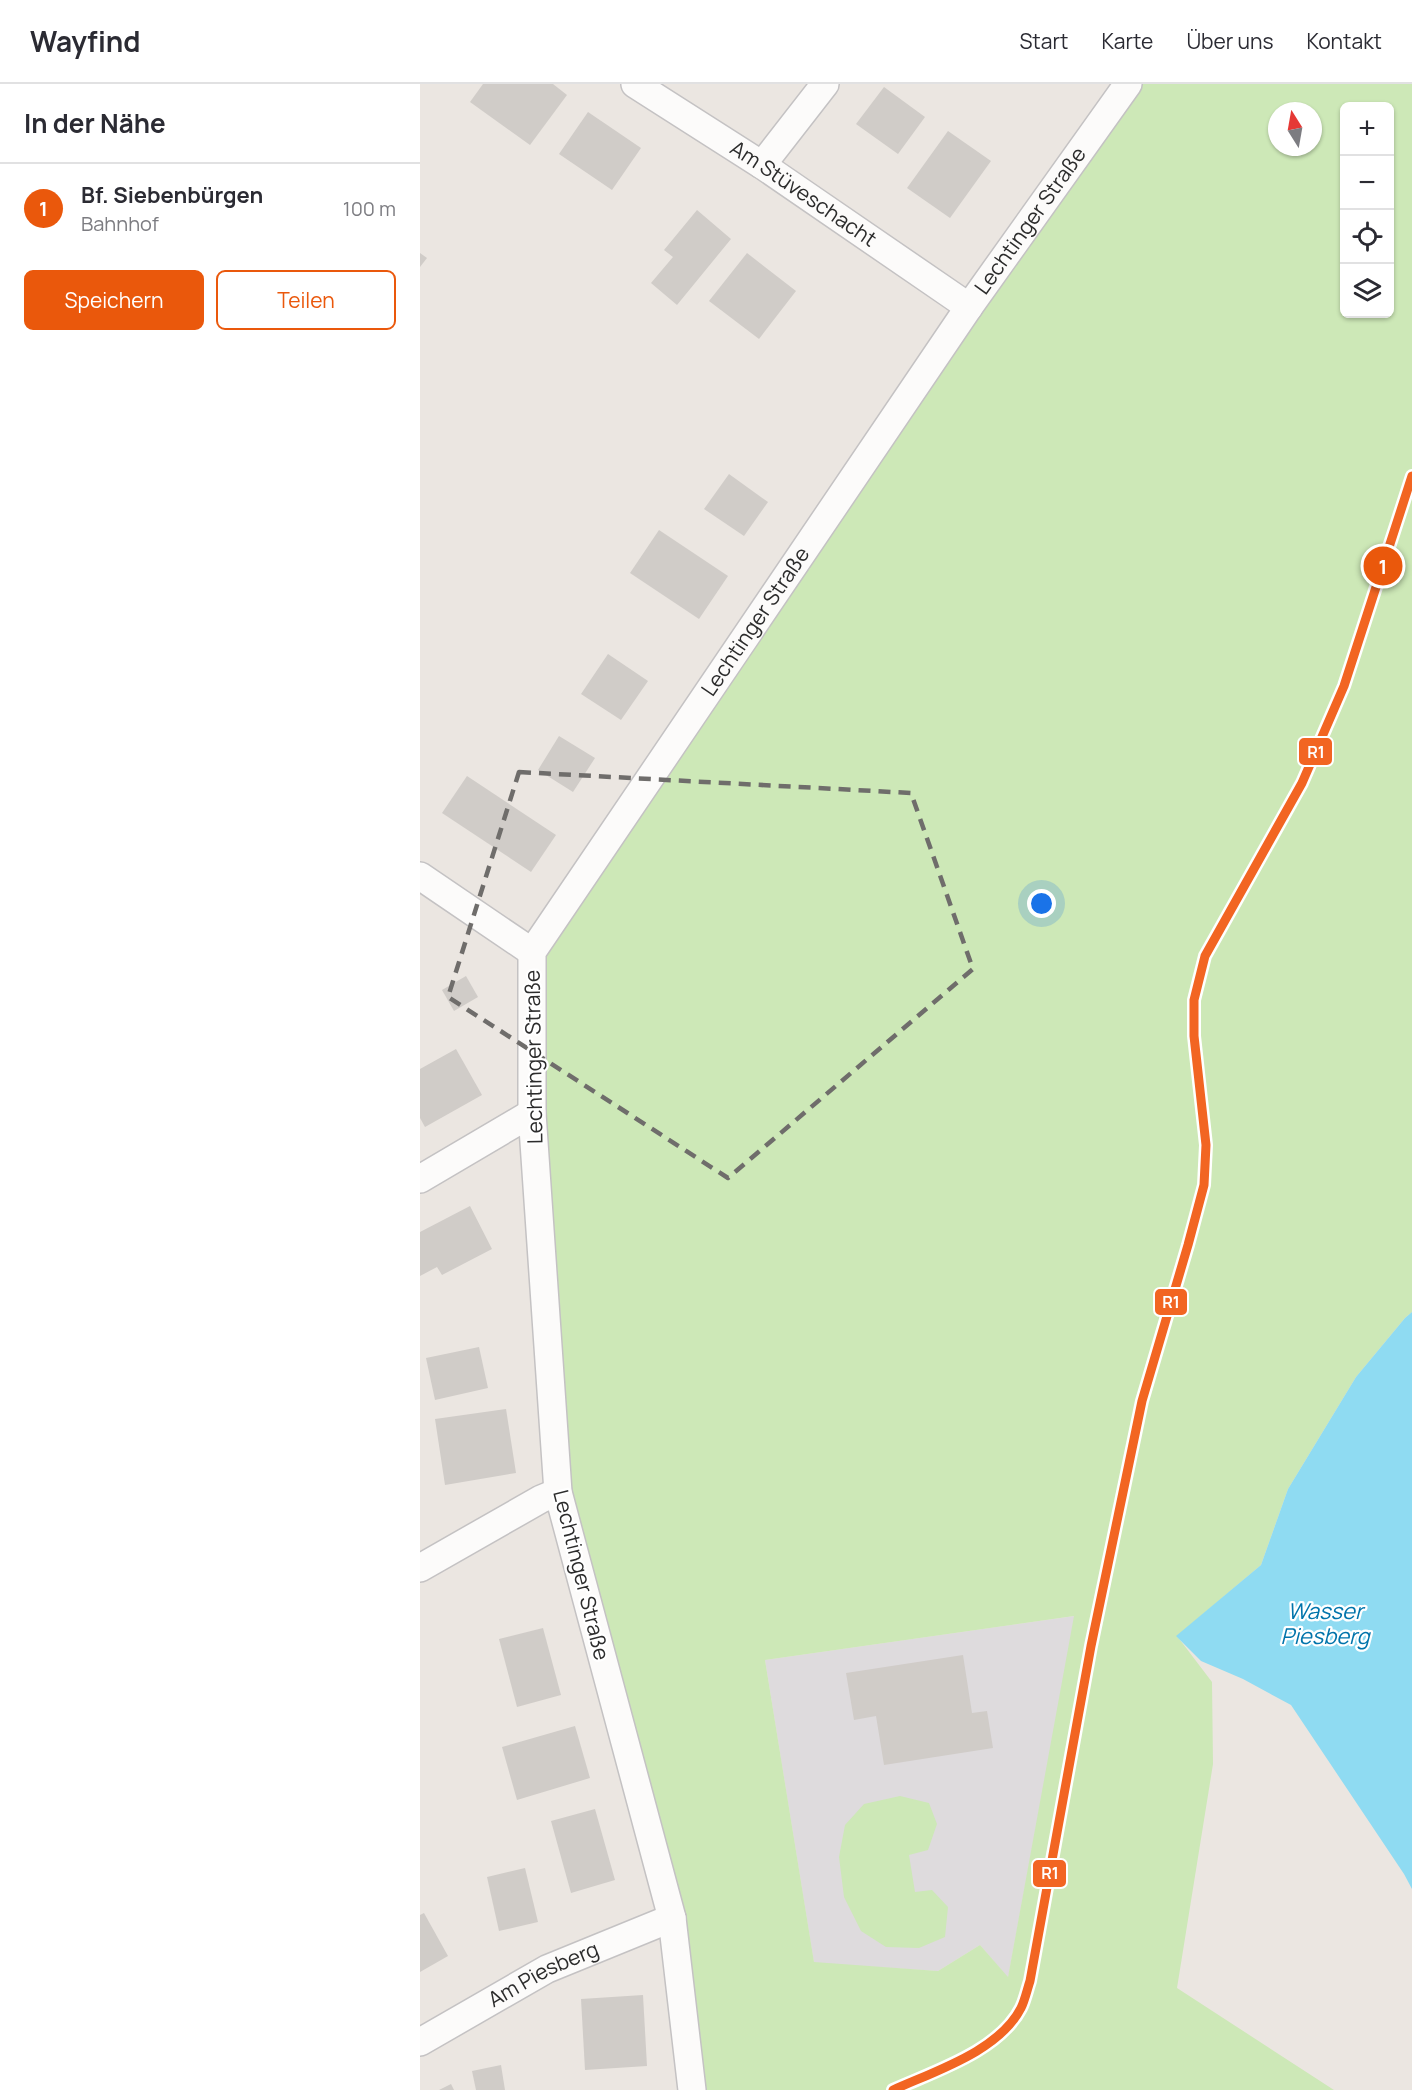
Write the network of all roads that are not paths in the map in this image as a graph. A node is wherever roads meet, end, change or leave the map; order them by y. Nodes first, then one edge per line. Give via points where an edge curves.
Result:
1 (635, 84) edge
2 (825, 84) edge
3 (1128, 84) edge
4 (762, 165) junction
5 (969, 307) junction
6 (420, 876) edge
7 (532, 952) junction
8 (532, 1113) junction
9 (420, 1179) edge
10 (558, 1492) junction
11 (420, 1568) edge
12 (672, 1918) junction
13 (420, 2042) edge
14 (692, 2090) edge

1 - 4 street, Am Stüveschacht
2 - 4 street
3 - 5 street, Lechtinger Straße
4 - 5 street, Am Stüveschacht
5 - 7 street, Lechtinger Straße
6 - 7 street
7 - 8 street, Lechtinger Straße
8 - 9 street
8 - 10 street, Lechtinger Straße
10 - 11 street
10 - 12 street, Lechtinger Straße
12 - 13 street, Am Piesberg via 546,1969
12 - 14 street, Lechtinger Straße

